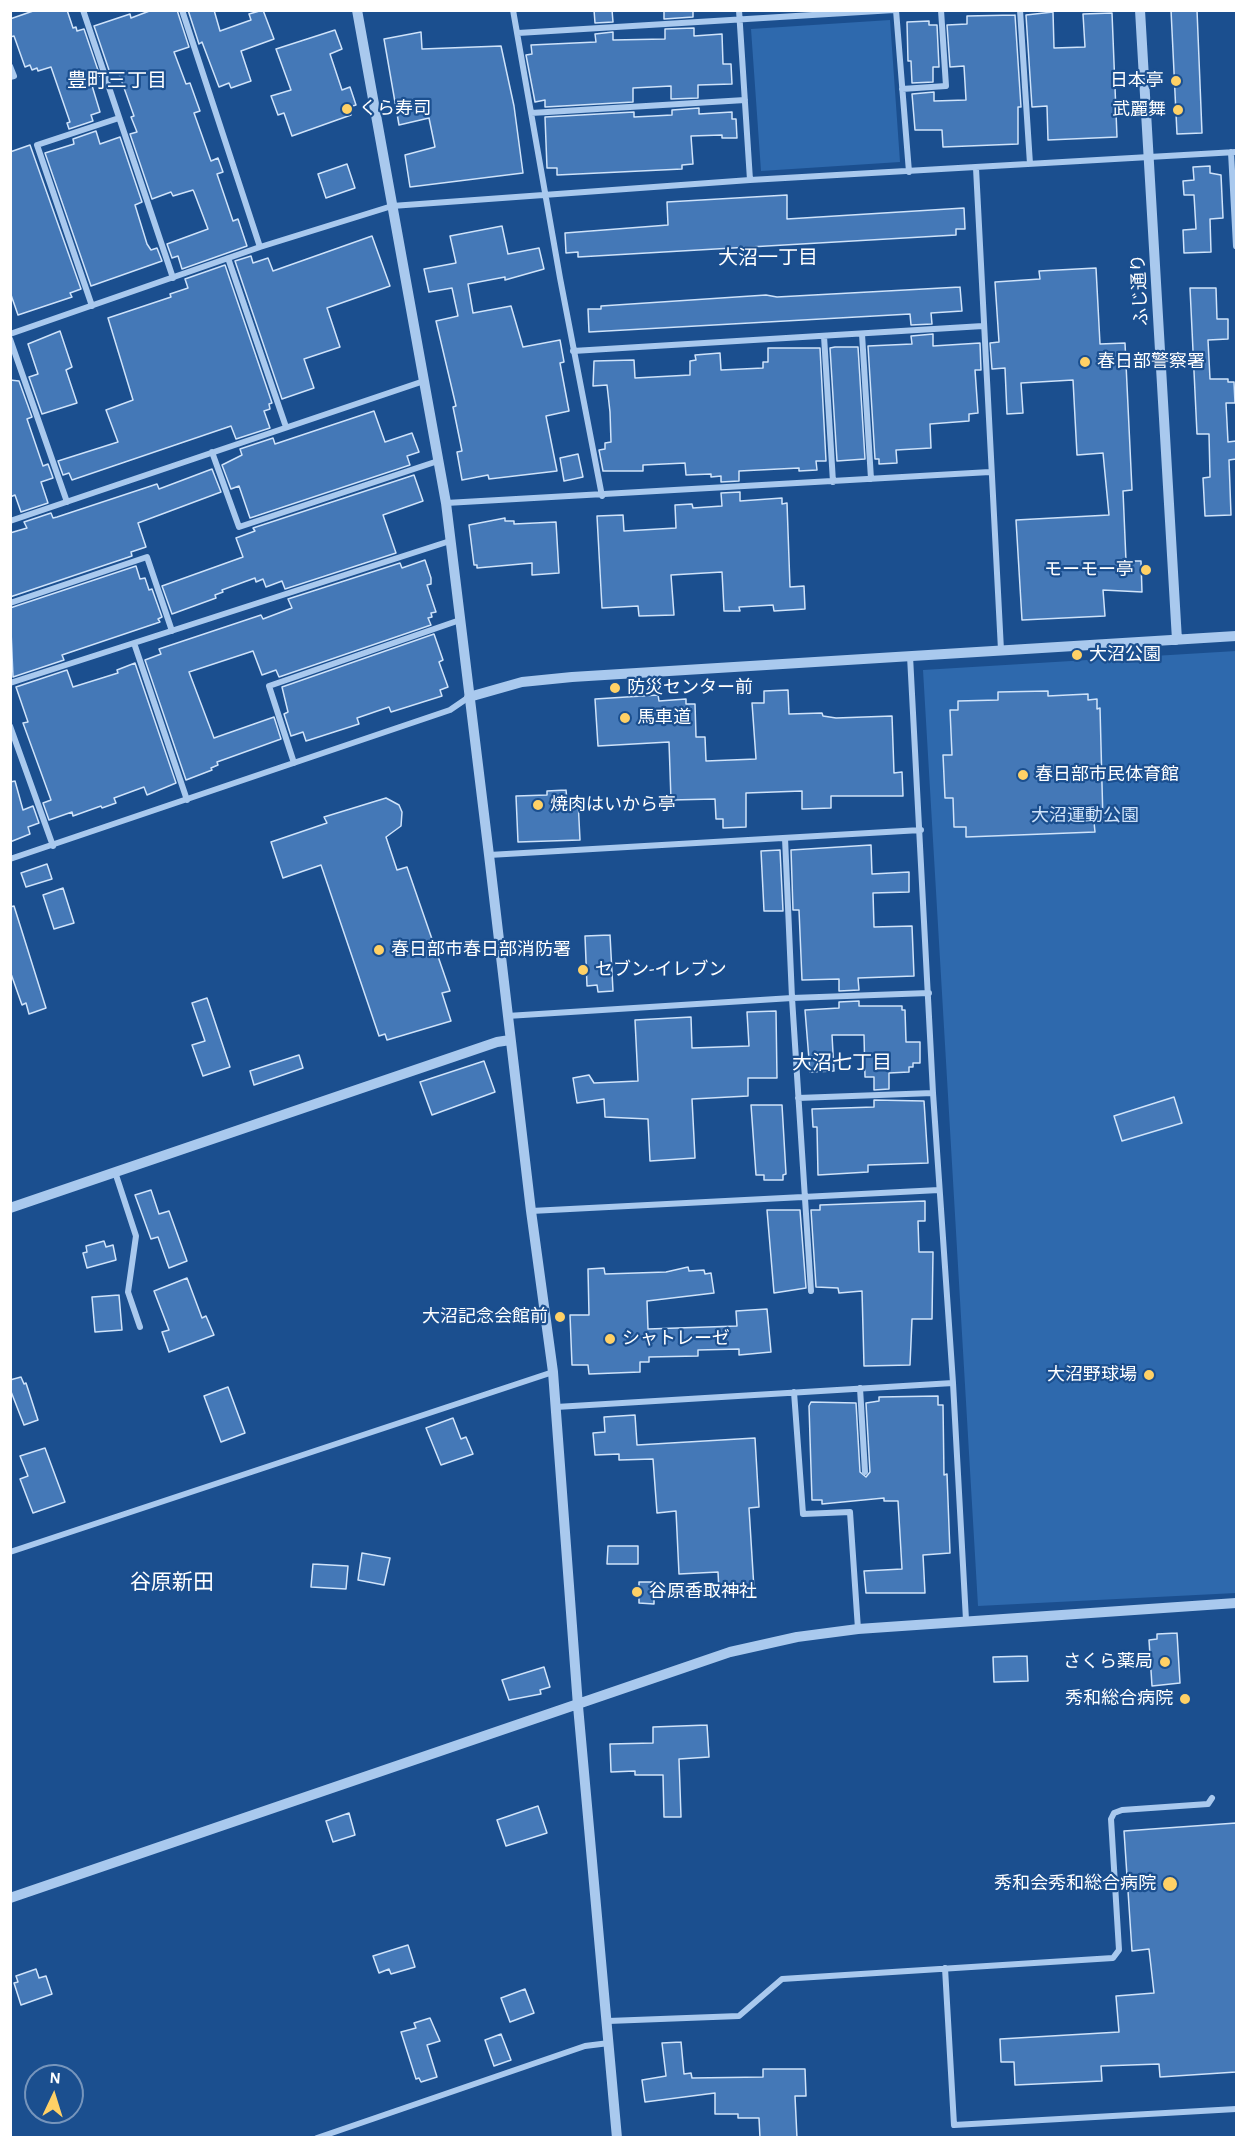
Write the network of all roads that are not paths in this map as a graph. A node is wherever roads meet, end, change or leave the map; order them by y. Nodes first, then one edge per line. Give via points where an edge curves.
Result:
1 (83, 10) edge
2 (182, 10) edge
3 (357, 10) edge
4 (513, 10) edge
5 (739, 10) edge
6 (895, 10) edge
7 (941, 10) edge
8 (1020, 10) edge
9 (1140, 10) edge
10 (740, 20) junction
11 (518, 33) junction
12 (10, 66) edge
13 (10, 77) edge
14 (902, 89) junction
15 (745, 100) junction
16 (531, 113) junction
17 (119, 118) junction
18 (1234, 152) edge
19 (1149, 156) junction
20 (1030, 164) junction
21 (976, 168) junction
22 (909, 172) junction
23 (750, 180) junction
24 (545, 197) junction
25 (392, 206) junction
26 (1236, 246) edge
27 (260, 247) junction
28 (228, 258) junction
29 (173, 278) junction
30 (92, 306) junction
31 (983, 326) junction
32 (10, 334) edge
33 (862, 334) junction
34 (824, 336) junction
35 (10, 339) edge
36 (573, 351) junction
37 (424, 381) junction
38 (286, 427) junction
39 (212, 452) junction
40 (438, 461) junction
41 (990, 472) junction
42 (871, 479) junction
43 (833, 482) junction
44 (602, 496) junction
45 (67, 502) junction
46 (446, 503) junction
47 (10, 521) edge
48 (450, 541) junction
49 (10, 603) edge
50 (460, 620) junction
51 (172, 631) junction
52 (1236, 636) edge
53 (1177, 640) junction
54 (134, 643) junction
55 (1001, 650) junction
56 (910, 656) junction
57 (10, 683) edge
58 (469, 697) junction
59 (10, 726) edge
60 (294, 764) junction
61 (187, 800) junction
62 (921, 830) junction
63 (785, 838) junction
64 (53, 846) junction
65 (489, 855) junction
66 (10, 859) edge
67 (929, 993) junction
68 (792, 998) junction
69 (507, 1016) junction
70 (510, 1040) junction
71 (933, 1093) junction
72 (798, 1098) junction
73 (115, 1172) junction
74 (939, 1190) junction
75 (804, 1197) junction
76 (10, 1208) edge
77 (531, 1211) junction
78 (811, 1291) dead end
79 (140, 1327) dead end
80 (553, 1372) junction
81 (953, 1383) junction
82 (860, 1388) junction
83 (794, 1392) junction
84 (556, 1407) junction
85 (865, 1472) dead end
86 (10, 1552) edge
87 (1236, 1603) edge
88 (966, 1620) junction
89 (858, 1629) junction
90 (578, 1706) junction
91 (1212, 1798) dead end
92 (10, 1898) edge
93 (945, 1968) junction
94 (608, 2021) junction
95 (610, 2043) junction
96 (1236, 2109) edge
97 (317, 2138) edge
98 (617, 2138) edge

1 - 17 street
2 - 27 street
3 - 25 street
4 - 11 street
5 - 10 street
6 - 10 street
6 - 14 street
7 - 14 street via 946,87
8 - 20 street
9 - 19 street, ふじ通り
10 - 11 street
10 - 15 street
11 - 16 street
12 - 13 street via 14,76
14 - 22 street
15 - 16 street
15 - 23 street
16 - 24 street
17 - 29 street
17 - 30 street via 37,145
18 - 19 street
18 - 26 street
19 - 20 street
19 - 53 street, ふじ通り
20 - 21 street
21 - 22 street
21 - 31 street
22 - 23 street
23 - 24 street
24 - 25 street
24 - 36 street
25 - 27 street
25 - 37 street
27 - 28 street
28 - 29 street
28 - 38 street
29 - 30 street
30 - 32 street
31 - 33 street
31 - 41 street
33 - 34 street
33 - 42 street
34 - 36 street
34 - 43 street
35 - 45 street
36 - 44 street
37 - 38 street
37 - 40 street
38 - 39 street
39 - 40 street via 239,527
39 - 45 street
40 - 46 street
41 - 42 street
41 - 55 street
42 - 43 street
43 - 44 street
44 - 46 street
45 - 47 street
46 - 48 street
48 - 50 street
48 - 51 street
49 - 51 street via 147,557
50 - 58 street
50 - 60 street via 269,686
51 - 54 street
52 - 53 street
53 - 55 street
54 - 57 street
54 - 61 street
55 - 56 street
56 - 58 street via 572,677 522,682
56 - 62 street
58 - 60 street via 450,710
58 - 65 street
59 - 64 street
60 - 61 street
61 - 64 street
62 - 63 street
62 - 67 street
63 - 65 street
63 - 68 street
64 - 66 street
65 - 69 street
67 - 68 street
67 - 71 street
68 - 69 street
68 - 72 street
69 - 70 street
70 - 73 street
70 - 77 street
71 - 72 street
71 - 74 street
72 - 75 street
73 - 76 street
73 - 79 street via 136,1236 128,1292
74 - 75 street
74 - 81 street
75 - 77 street
75 - 78 street
77 - 80 street
80 - 84 street
80 - 86 street
81 - 82 street
81 - 88 street
82 - 83 street
82 - 85 street
83 - 84 street
83 - 89 street via 803,1514 850,1512
84 - 90 street
87 - 88 street
88 - 89 street
89 - 90 street via 797,1636 730,1652
90 - 92 street
90 - 94 street
91 - 93 street via 1208,1804 1122,1810 1110,1819 1119,1950 1113,1958
93 - 94 street via 782,1979 739,2016
93 - 96 street via 954,2124
94 - 95 street
95 - 97 street via 585,2046
95 - 98 street

